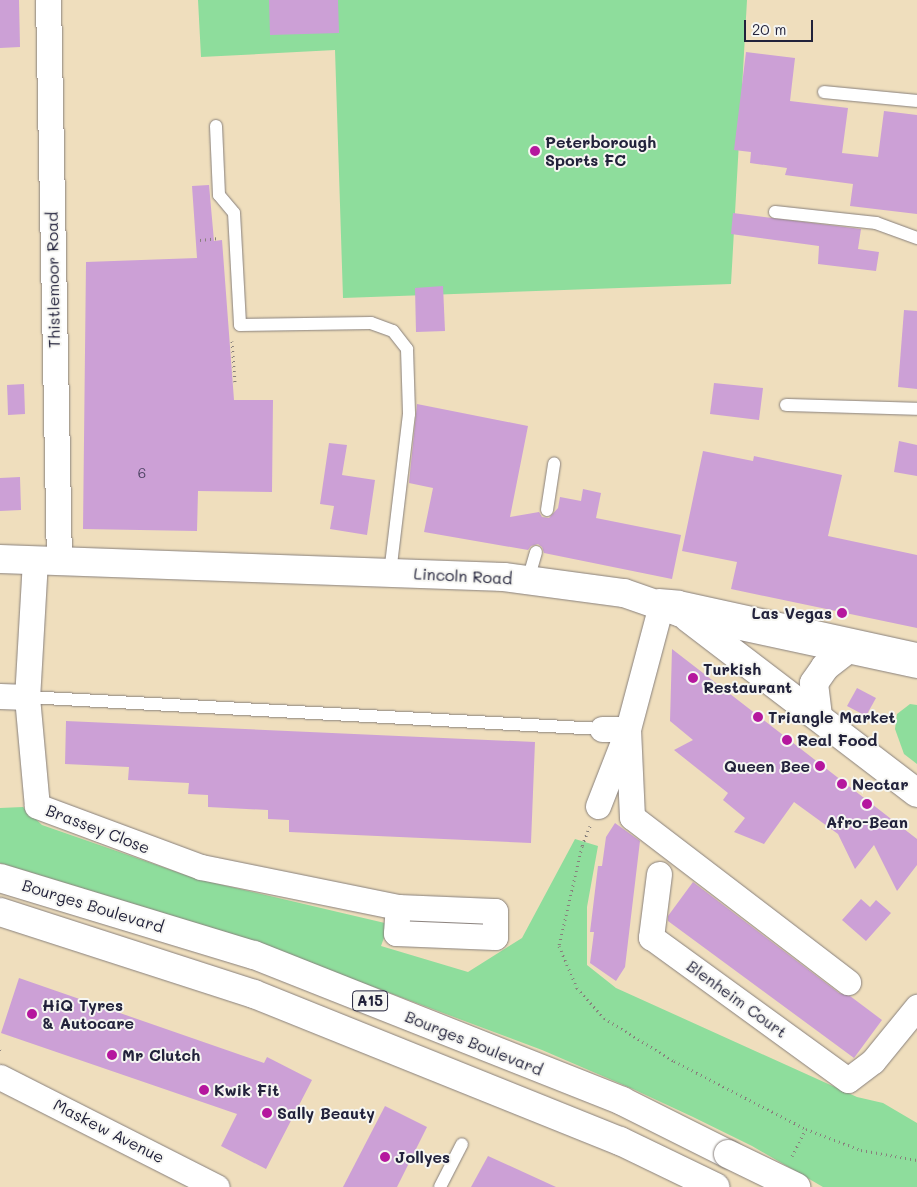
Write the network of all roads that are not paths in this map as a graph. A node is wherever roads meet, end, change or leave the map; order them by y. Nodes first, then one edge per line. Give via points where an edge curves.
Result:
1 (48, 0) edge
2 (824, 92) dead end
3 (917, 101) edge
4 (216, 126) dead end
5 (775, 212) dead end
6 (917, 238) edge
7 (786, 405) dead end
8 (917, 409) edge
9 (554, 464) dead end
10 (547, 510) dead end
11 (536, 552) dead end
12 (0, 559) edge
13 (47, 560) junction
14 (390, 573) junction
15 (528, 580) junction
16 (624, 593) junction
17 (671, 609) junction
18 (848, 649) junction
19 (917, 649) edge
20 (917, 664) edge
21 (0, 696) edge
22 (27, 697) junction
23 (818, 716) junction
24 (602, 729) joint
25 (628, 729) junction
26 (917, 792) edge
27 (598, 806) road end
28 (659, 874) dead end
29 (0, 878) edge
30 (398, 907) dead end
31 (0, 912) edge
32 (848, 982) dead end
33 (917, 1007) edge
34 (0, 1077) edge
35 (462, 1144) dead end
36 (208, 1185) edge
37 (440, 1187) edge
38 (714, 1187) edge
39 (796, 1187) edge

1 - 13 street, Thistlemoor Road
2 - 3 lane
4 - 14 lane via 220,195 234,213 240,325 370,323 393,331 407,348 409,414
5 - 6 lane via 876,223
7 - 8 lane
9 - 10 lane
11 - 15 lane
12 - 13 main road, Lincoln Road
13 - 14 main road, Lincoln Road
13 - 22 street, Brassey Close
14 - 15 main road, Lincoln Road via 504,576
15 - 16 main road, Lincoln Road
16 - 17 main road, Lincoln Road
16 - 19 lane via 680,597
17 - 18 main road, Lincoln Road
17 - 23 main road
17 - 25 street
18 - 20 main road, Lincoln Road
18 - 23 main road via 825,667 814,683
21 - 22 street
22 - 24 lane
22 - 30 street, Brassey Close via 37,806 201,867
23 - 26 main road
24 - 25 street
25 - 27 street
25 - 32 street via 632,817
28 - 33 street, Blenheim Court via 651,937 848,1080 873,1061
29 - 39 main road, Bourges Boulevard / A15, bridge via 254,955 622,1101
31 - 38 main road, Bourges Boulevard / A15 via 254,994 620,1141
34 - 36 street, Maskew Avenue
35 - 37 lane

